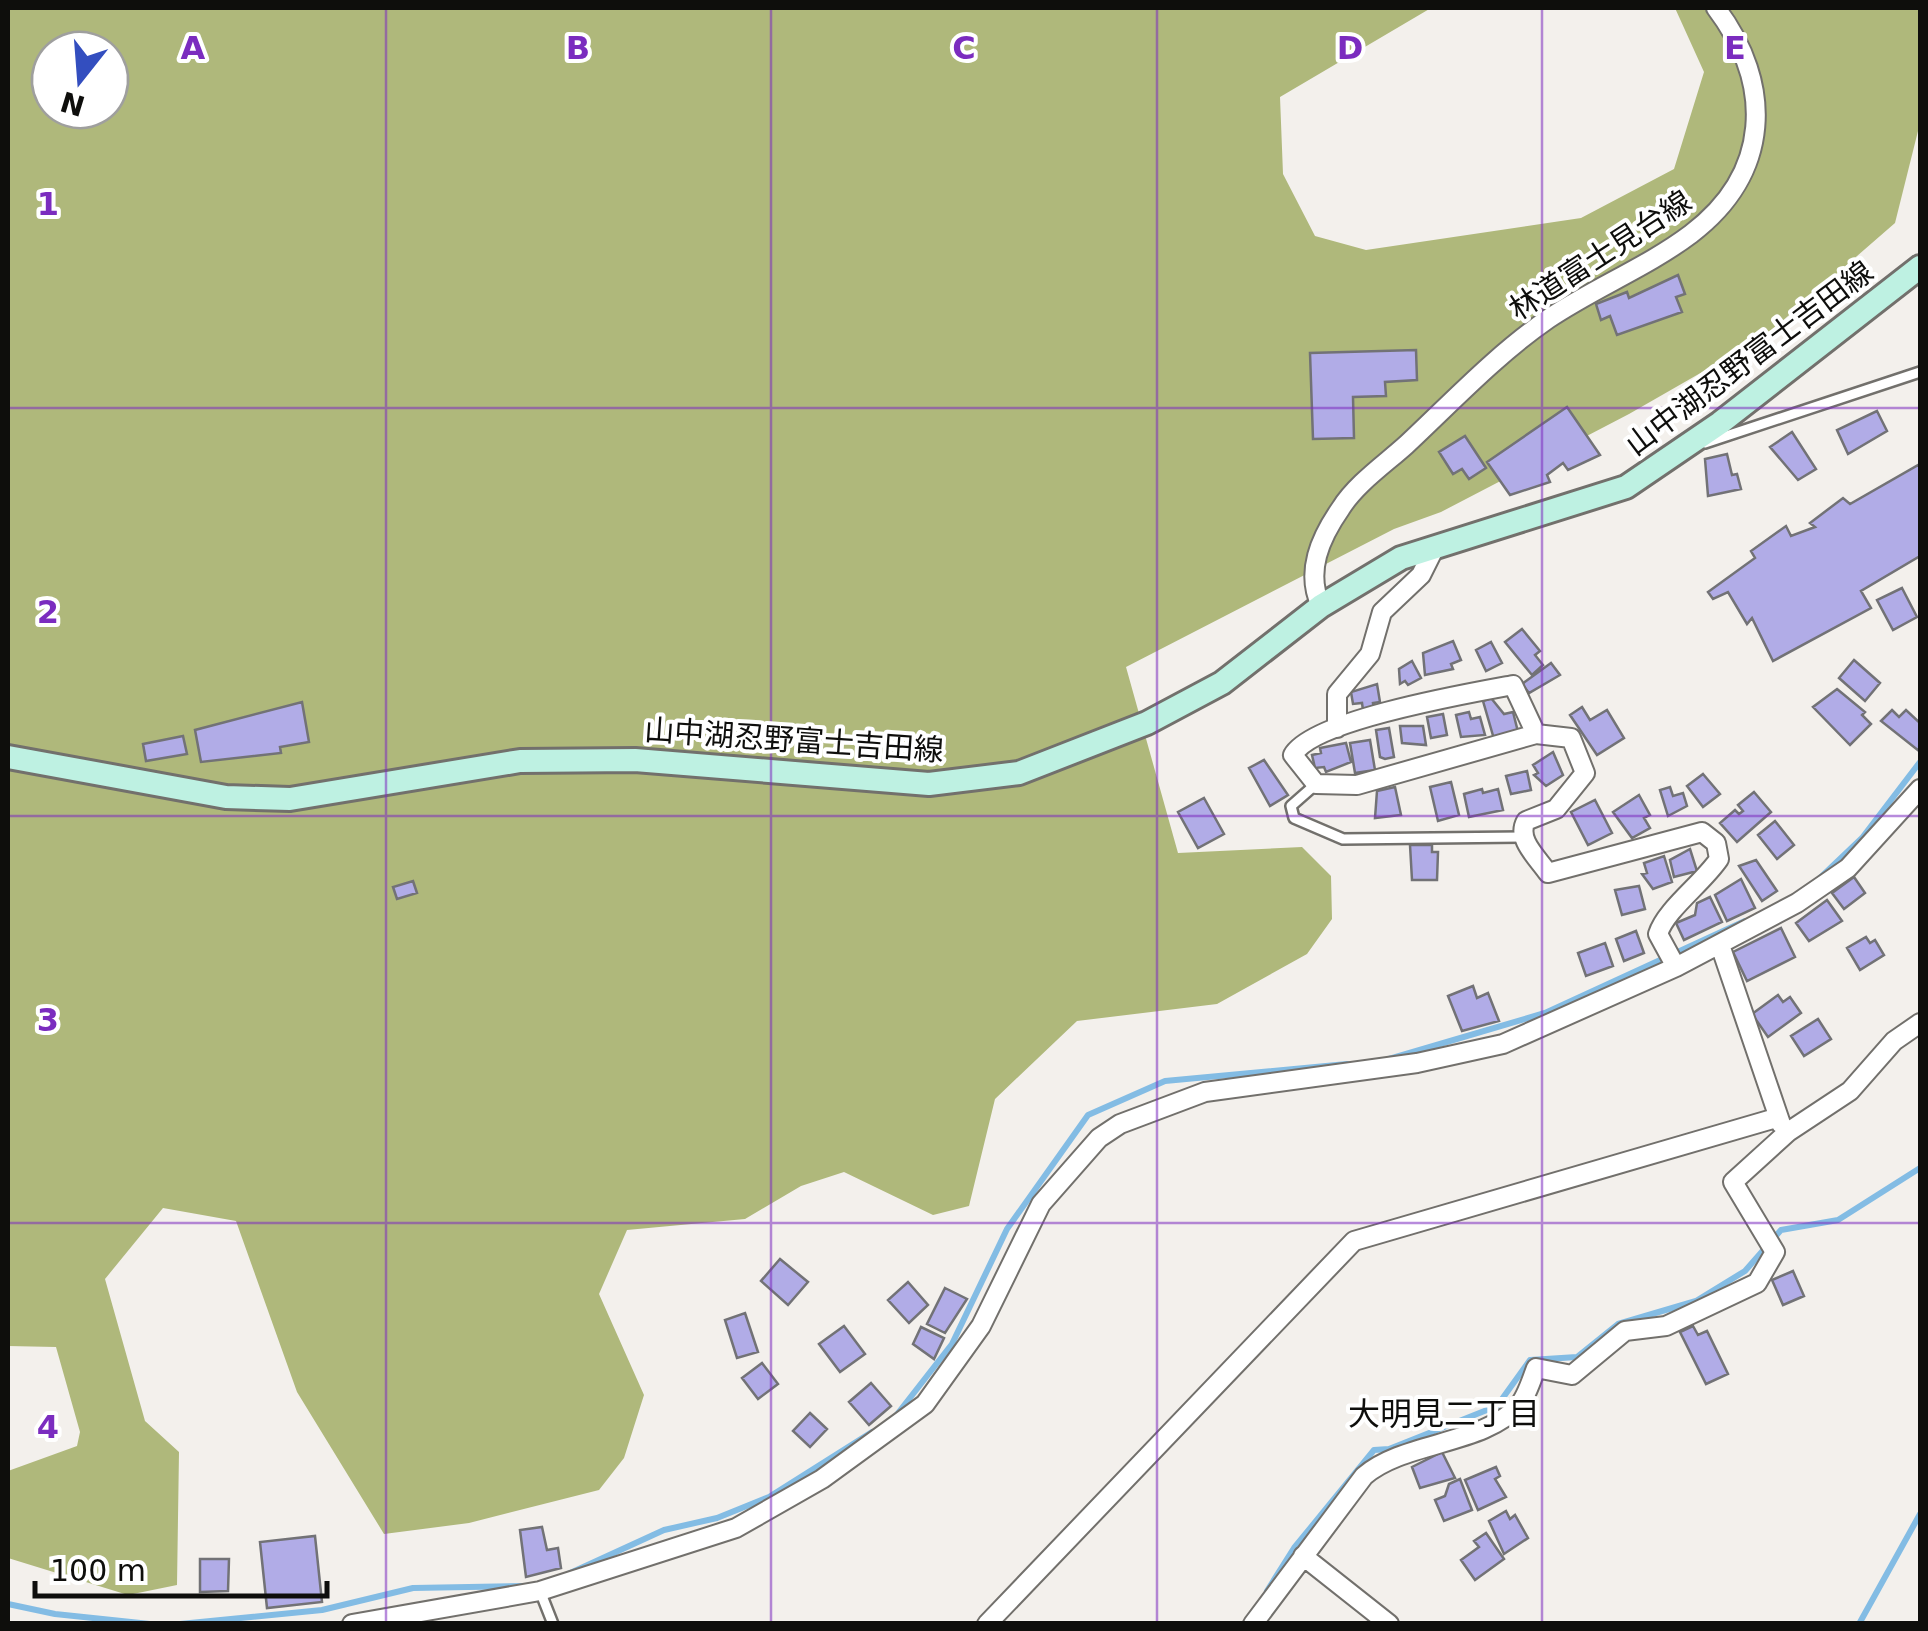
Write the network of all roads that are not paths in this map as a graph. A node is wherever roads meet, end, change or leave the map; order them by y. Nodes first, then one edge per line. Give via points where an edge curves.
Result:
1 (1716, 8) edge
2 (1920, 267) edge
3 (1920, 372) edge
4 (1686, 446) junction
5 (1436, 547) junction
6 (1322, 606) junction
7 (1337, 728) junction
8 (1536, 734) junction
9 (8, 757) edge
10 (1316, 784) junction
11 (1920, 788) edge
12 (1522, 836) junction
13 (1720, 945) junction
14 (1676, 967) junction
15 (1920, 1023) edge
16 (1782, 1125) junction
17 (1303, 1556) junction
18 (540, 1591) junction
19 (352, 1624) edge
20 (553, 1624) edge
21 (987, 1624) edge
22 (1253, 1624) edge
23 (1389, 1624) edge

1 - 6 street, 林道富士見台線 via 1732,29 1757,91 1757,128 1742,178 1690,235 1512,346 1342,504 1315,562 1313,589
2 - 4 main road, 山中湖忍野富士吉田線
3 - 4 lane via 1725,439
4 - 5 main road, 山中湖忍野富士吉田線 via 1626,487
5 - 6 main road, 山中湖忍野富士吉田線 via 1401,558
5 - 7 street via 1421,575 1382,612 1370,654 1337,694
6 - 9 main road, 山中湖忍野富士吉田線 via 1222,683 1146,723 1019,773 929,784 635,760 520,761 354,792 258,798 148,786
7 - 8 street via 1513,685
7 - 10 street via 1300,744 1294,756
8 - 10 street via 1358,785
8 - 12 street via 1571,738 1585,773 1556,809 1526,821
10 - 12 lane via 1291,806 1294,818 1344,839
11 - 13 street via 1848,868
12 - 14 street via 1548,872 1702,832 1716,843 1719,859 1664,917 1658,934
13 - 14 street
13 - 16 street
14 - 18 street via 1503,1044 1416,1064 1204,1092 1132,1118 1099,1138 1041,1204 981,1326 925,1404 822,1479 736,1528
15 - 16 street via 1894,1041 1850,1091
16 - 17 street via 1732,1182 1775,1252 1757,1283 1666,1326 1625,1331 1572,1375 1536,1368 1520,1405 1475,1432 1380,1462
16 - 21 street via 1354,1241
17 - 22 street
17 - 23 street
18 - 19 street
18 - 20 lane

